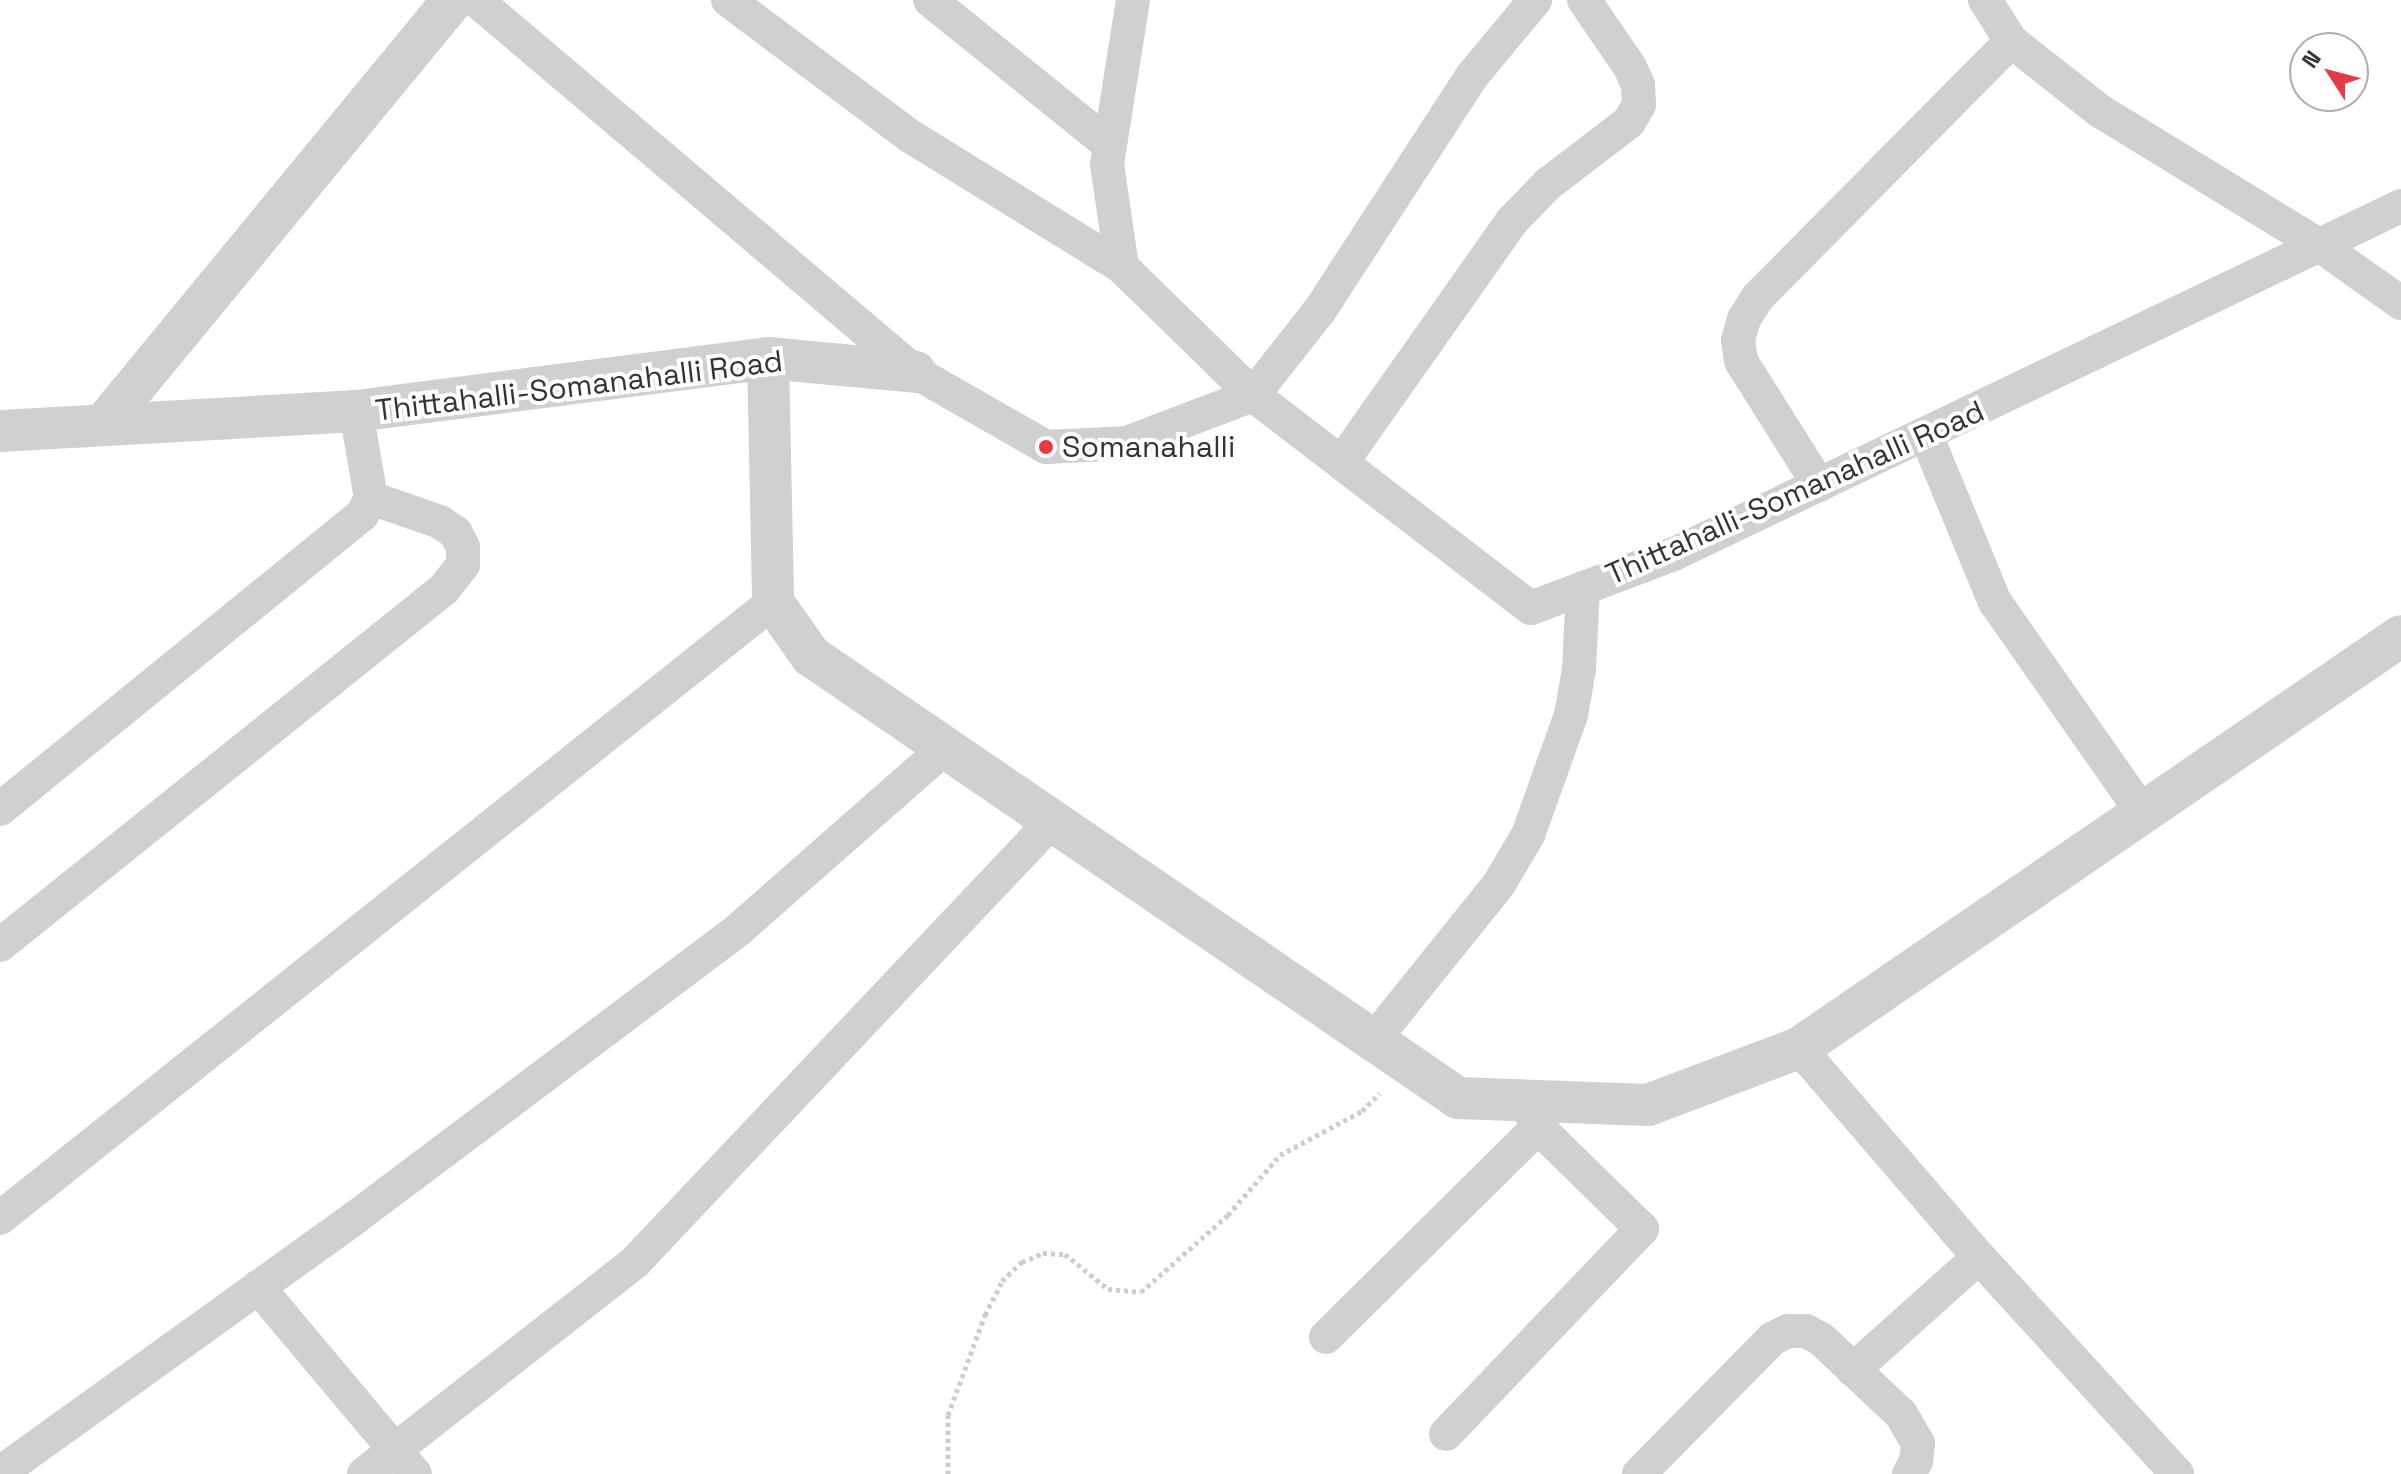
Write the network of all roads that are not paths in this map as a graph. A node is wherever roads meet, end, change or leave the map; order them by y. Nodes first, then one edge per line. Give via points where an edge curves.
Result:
1 (453, 0) edge
2 (476, 0) edge
3 (728, 0) edge
4 (930, 0) edge
5 (1133, 0) edge
6 (1535, 0) edge
7 (1584, 0) edge
8 (1985, 0) edge
9 (2011, 41) junction
10 (1110, 145) junction
11 (2401, 206) edge
12 (2322, 247) junction
13 (1122, 267) junction
14 (2401, 303) edge
15 (768, 358) junction
16 (915, 372) junction
17 (1253, 395) junction
18 (356, 411) junction
19 (103, 425) junction
20 (0, 431) edge
21 (1926, 435) junction
22 (1342, 462) junction
23 (1819, 485) junction
24 (371, 498) junction
25 (1583, 588) junction
26 (773, 602) junction
27 (2401, 636) edge
28 (944, 749) junction
29 (0, 809) edge
30 (2143, 813) junction
31 (1054, 819) junction
32 (0, 945) edge
33 (1799, 1048) junction
34 (1386, 1051) junction
35 (1531, 1114) junction
36 (0, 1218) edge
37 (1979, 1257) junction
38 (258, 1287) junction
39 (1326, 1337) dead end
40 (1853, 1370) junction
41 (1446, 1434) dead end
42 (405, 1462) edge
43 (0, 1473) edge
44 (364, 1474) edge
45 (1639, 1474) edge
46 (1909, 1474) edge
47 (2177, 1474) edge

1 - 19 street
2 - 16 street
3 - 13 street via 910,136
4 - 10 street
5 - 10 street
6 - 17 street via 1472,76 1320,310
7 - 22 street via 1630,67 1639,105 1629,122 1548,184 1512,221
8 - 9 street
9 - 12 street via 2100,111
9 - 23 street via 1758,297 1744,319 1738,340 1741,361
10 - 13 street via 1107,164
11 - 12 street, Thittahalli-Somanahalli Road
12 - 14 street
12 - 21 street, Thittahalli-Somanahalli Road
13 - 17 street
15 - 16 street, Thittahalli-Somanahalli Road
15 - 18 street, Thittahalli-Somanahalli Road
15 - 26 street
16 - 17 street, Thittahalli-Somanahalli Road via 1046,447 1127,443
17 - 22 street, Thittahalli-Somanahalli Road
18 - 19 street, Thittahalli-Somanahalli Road
18 - 24 street
19 - 20 street, Thittahalli-Somanahalli Road
21 - 23 street, Thittahalli-Somanahalli Road
21 - 30 street via 1995,602
22 - 25 street, Thittahalli-Somanahalli Road via 1531,608
23 - 25 street, Thittahalli-Somanahalli Road via 1674,554
24 - 29 street via 362,515
24 - 32 street via 440,522 456,533 463,565 444,589
25 - 34 street via 1571,715 1528,835
26 - 28 street via 811,656
26 - 36 street
27 - 30 street
28 - 31 street
28 - 38 street via 739,929
30 - 33 street
31 - 34 street
31 - 42 street via 635,1262
33 - 35 street via 1648,1105
33 - 37 street
34 - 35 street via 1458,1098
35 - 39 street
35 - 41 street via 1642,1229
37 - 40 street
37 - 47 street
38 - 42 street
38 - 43 street
40 - 45 street via 1821,1339 1806,1331 1788,1331 1772,1339
40 - 46 street via 1911,1427 1918,1443
42 - 44 street

